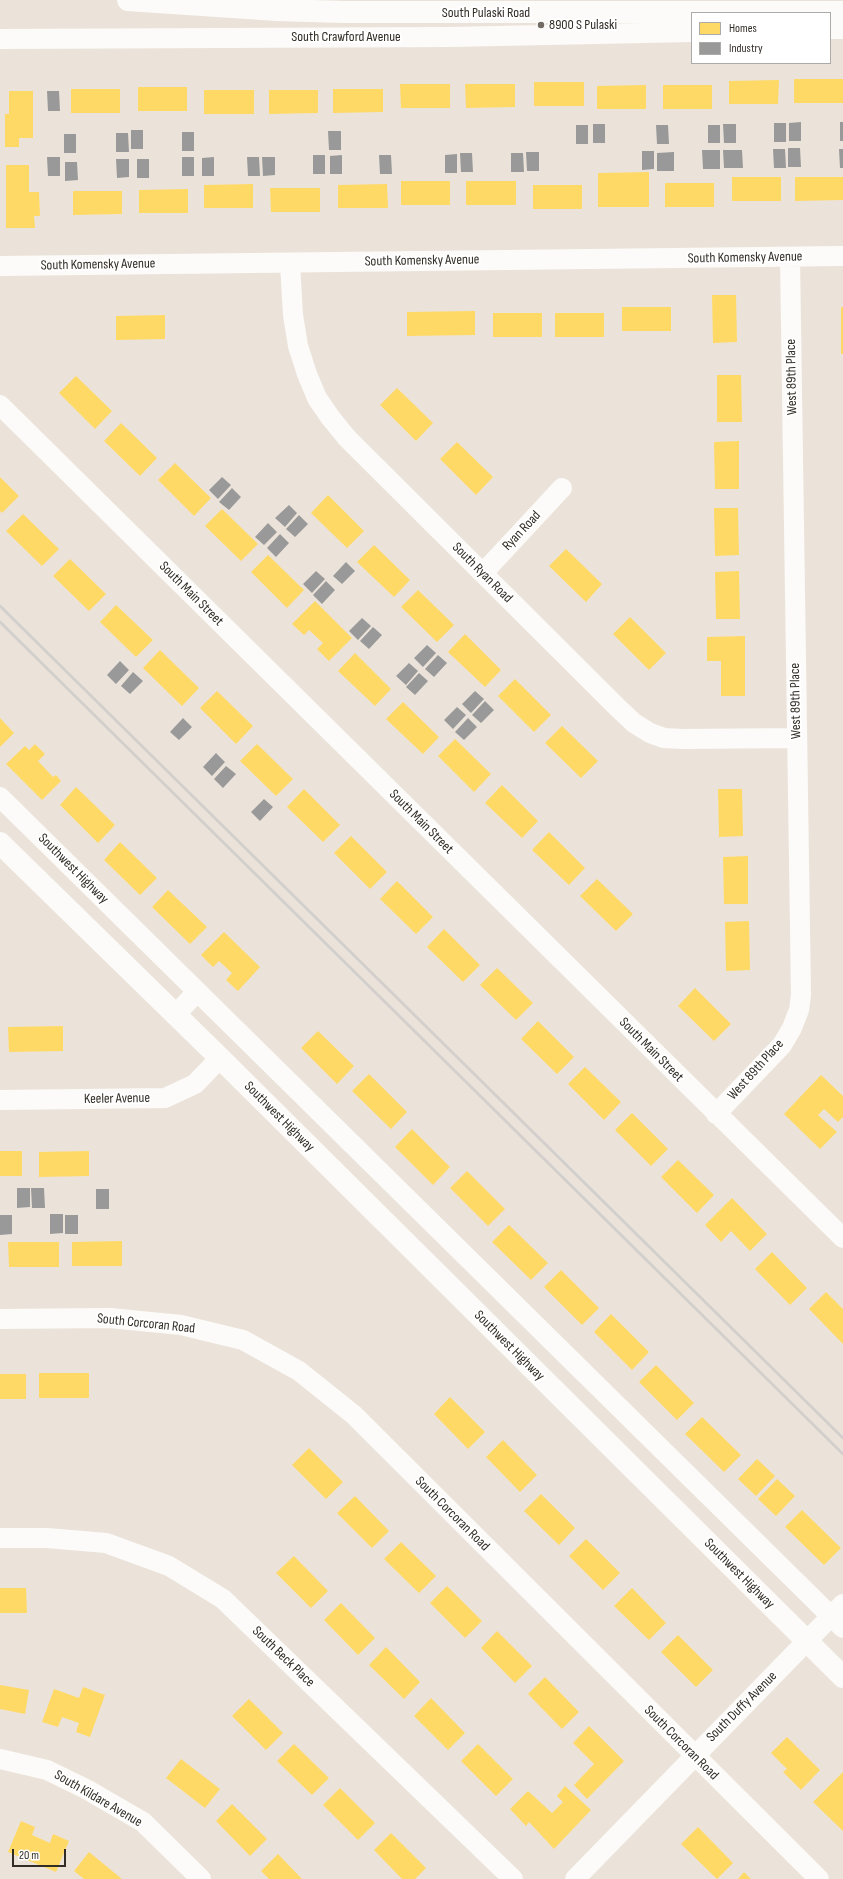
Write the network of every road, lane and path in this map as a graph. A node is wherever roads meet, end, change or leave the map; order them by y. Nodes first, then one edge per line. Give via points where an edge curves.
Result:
1 (128, 0) edge
2 (843, 12) edge
3 (831, 29) edge
4 (843, 29) edge
5 (691, 32) edge
6 (0, 39) edge
7 (843, 256) edge
8 (790, 257) junction
9 (290, 263) junction
10 (0, 266) edge
11 (0, 405) edge
12 (562, 488) dead end
13 (483, 573) junction
14 (797, 738) junction
15 (0, 797) edge
16 (0, 843) edge
17 (197, 992) junction
18 (175, 1015) junction
19 (220, 1058) junction
20 (0, 1100) edge
21 (716, 1114) junction
22 (843, 1238) edge
23 (0, 1319) edge
24 (0, 1538) edge
25 (839, 1616) edge
26 (807, 1641) junction
27 (843, 1677) edge
28 (694, 1756) junction
29 (0, 1759) edge
30 (201, 1879) edge
31 (513, 1879) edge
32 (575, 1879) edge
33 (820, 1879) edge

1 - 2 main road, South Pulaski Road via 276,10 366,12
3 - 4 street
5 - 6 street, South Crawford Avenue via 450,37
7 - 8 street, South Komensky Avenue
8 - 9 street, South Komensky Avenue
8 - 14 street, West 89th Place
9 - 10 street, South Komensky Avenue
9 - 13 street, South Ryan Road via 293,315 298,346 317,398 347,438
11 - 21 street, South Main Street
12 - 13 street, Ryan Road
13 - 14 street, South Ryan Road via 618,708 650,733 664,738 683,739
14 - 21 street, West 89th Place via 801,978 799,1010 782,1045
15 - 17 street, Southwest Highway
16 - 18 main road, Southwest Highway
17 - 18 street
17 - 25 street, Southwest Highway
18 - 19 main road, Southwest Highway
19 - 20 street, Keeler Avenue via 195,1084 165,1098
19 - 26 main road, Southwest Highway
21 - 22 street, South Main Street
23 - 28 street, South Corcoran Road via 110,1318 181,1325 243,1340 299,1371 354,1415
24 - 31 street, South Beck Place via 47,1538 106,1543 169,1566 223,1599
25 - 26 street, South Duffy Avenue
26 - 27 main road, Southwest Highway
26 - 28 street, South Duffy Avenue
28 - 32 street, South Duffy Avenue
28 - 33 street, South Corcoran Road
29 - 30 street, South Kildare Avenue via 48,1770 143,1822

